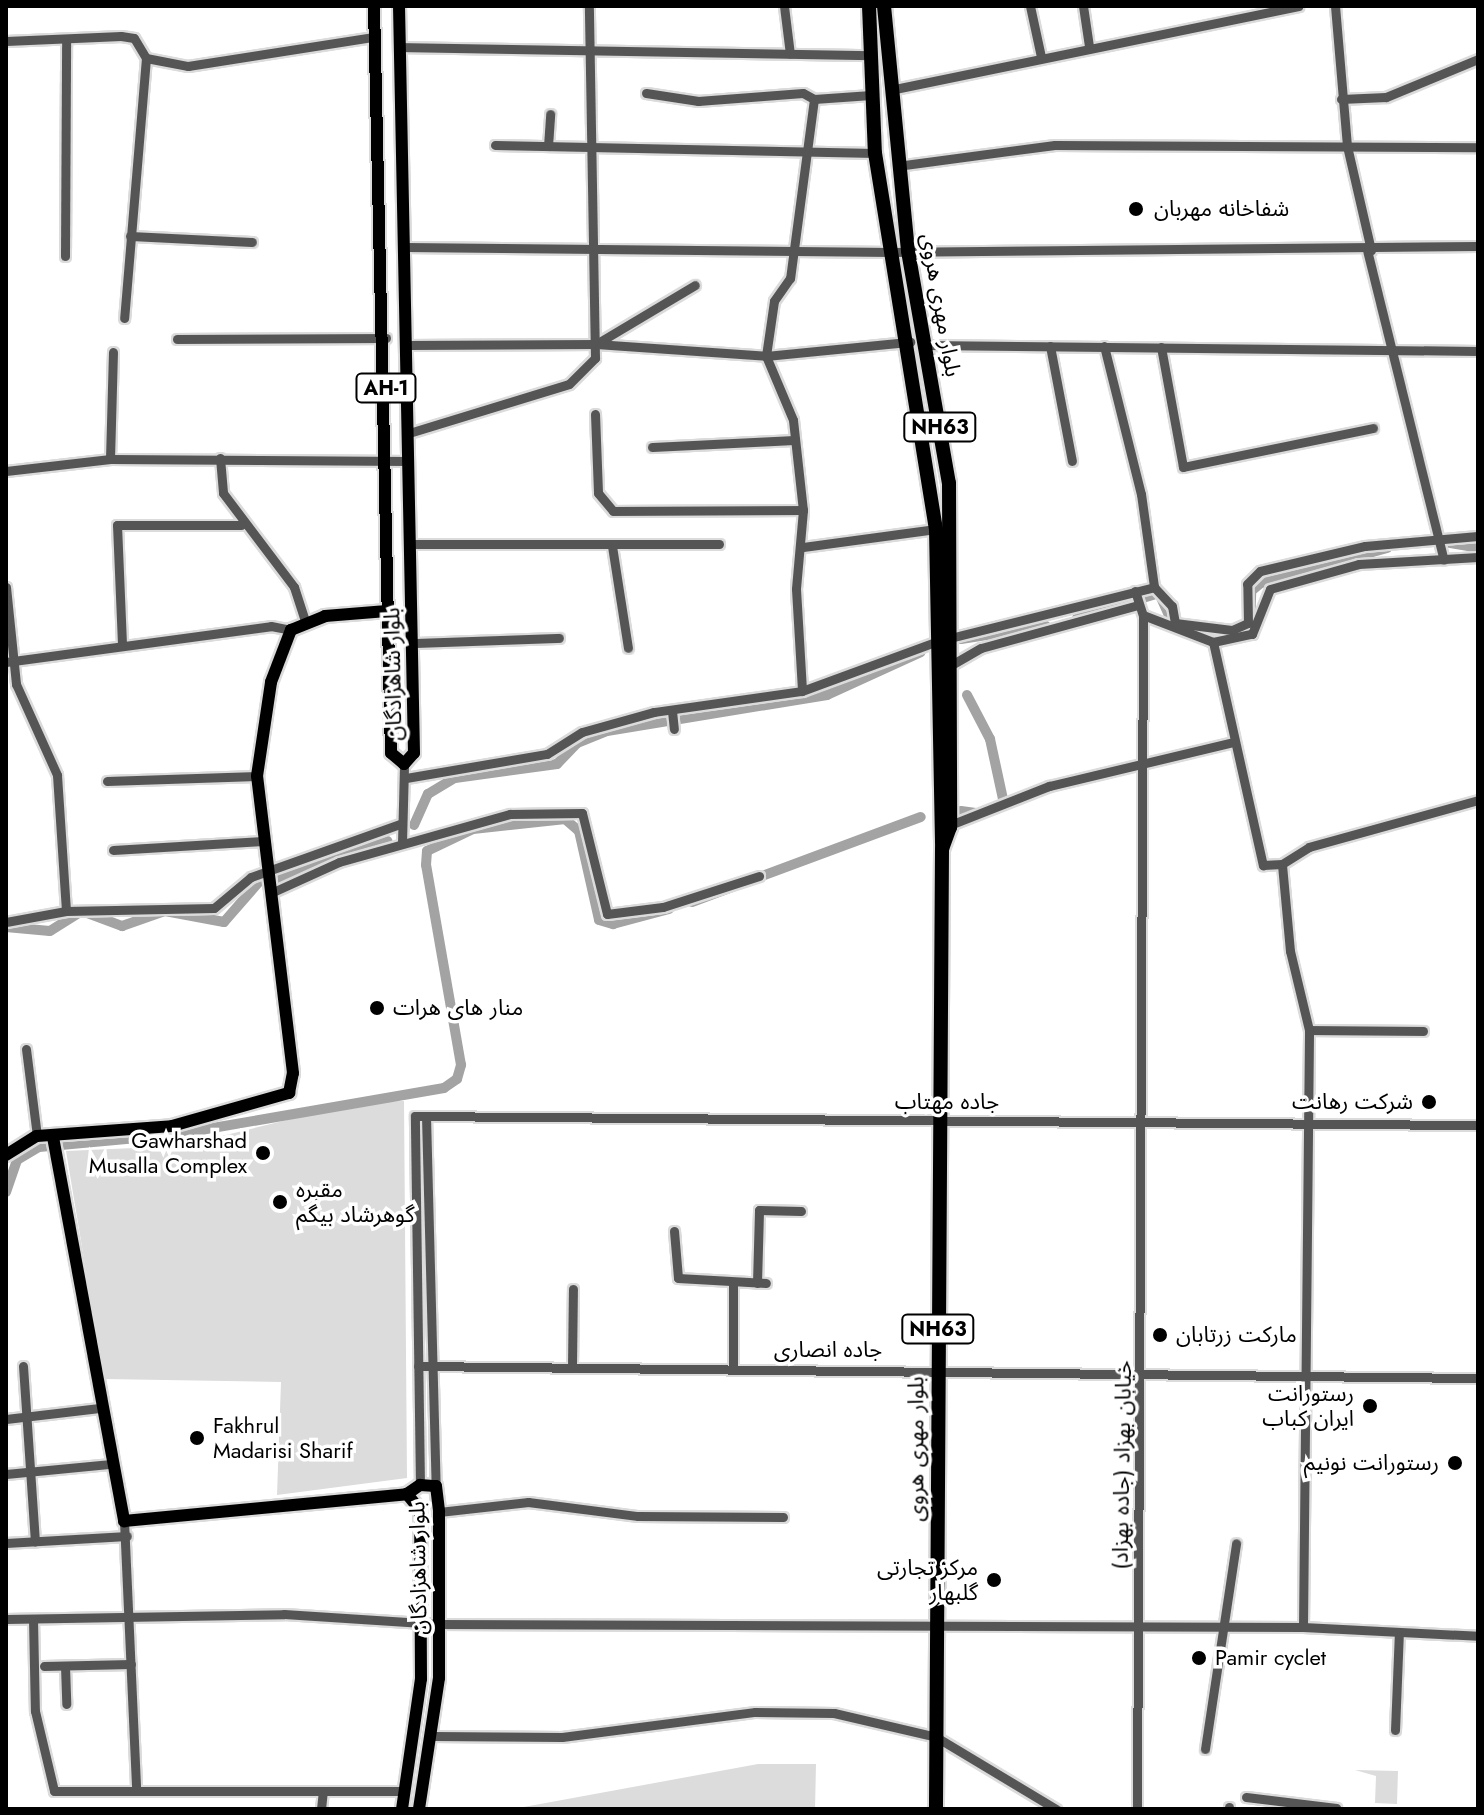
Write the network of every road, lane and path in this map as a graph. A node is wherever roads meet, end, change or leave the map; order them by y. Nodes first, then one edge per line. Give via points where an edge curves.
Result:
1 (374, 6) edge
2 (399, 6) edge
3 (589, 6) edge
4 (784, 6) edge
5 (869, 6) edge
6 (884, 6) edge
7 (1030, 6) edge
8 (1083, 6) edge
9 (1298, 6) edge
10 (1335, 6) edge
11 (374, 37) junction
12 (6, 41) edge
13 (66, 43) junction
14 (1089, 46) junction
15 (401, 47) junction
16 (586, 52) junction
17 (790, 54) junction
18 (868, 55) junction
19 (1041, 57) junction
20 (146, 58) junction
21 (1478, 59) edge
22 (887, 90) junction
23 (646, 93) dead end
24 (871, 95) junction
25 (814, 99) junction
26 (1341, 99) junction
27 (550, 114) dead end
28 (495, 145) dead end
29 (548, 146) junction
30 (595, 146) junction
31 (1347, 146) junction
32 (1478, 147) edge
33 (809, 153) junction
34 (875, 153) junction
35 (897, 166) junction
36 (130, 236) junction
37 (252, 242) dead end
38 (1478, 246) edge
39 (405, 247) junction
40 (597, 248) junction
41 (1369, 250) junction
42 (788, 251) junction
43 (908, 251) junction
44 (892, 252) junction
45 (65, 256) dead end
46 (695, 285) dead end
47 (124, 318) dead end
48 (386, 338) junction
49 (177, 339) dead end
50 (910, 342) junction
51 (596, 344) junction
52 (408, 345) junction
53 (926, 345) junction
54 (1050, 346) junction
55 (1104, 346) junction
56 (1161, 347) junction
57 (1393, 350) junction
58 (1478, 351) edge
59 (113, 352) dead end
60 (766, 356) junction
61 (595, 414) dead end
62 (1373, 428) dead end
63 (409, 433) junction
64 (795, 440) junction
65 (652, 447) dead end
66 (220, 458) junction
67 (110, 459) junction
68 (409, 461) junction
69 (1072, 461) dead end
70 (385, 463) junction
71 (6, 471) edge
72 (803, 510) junction
73 (241, 525) junction
74 (936, 529) junction
75 (1478, 536) edge
76 (1440, 542) junction
77 (410, 544) junction
78 (719, 544) dead end
79 (612, 546) junction
80 (803, 547) junction
81 (1478, 557) edge
82 (1444, 560) junction
83 (6, 587) edge
84 (1154, 587) junction
85 (1135, 591) junction
86 (1135, 606) junction
87 (387, 611) junction
88 (1143, 615) junction
89 (305, 621) junction
90 (291, 630) junction
91 (953, 637) junction
92 (559, 638) dead end
93 (938, 641) junction
94 (1213, 642) junction
95 (413, 643) junction
96 (122, 644) junction
97 (628, 648) dead end
98 (17, 661) junction
99 (6, 662) edge
100 (953, 664) junction
101 (802, 691) junction
102 (672, 711) junction
103 (674, 729) dead end
104 (1234, 742) junction
105 (404, 764) junction
106 (1148, 764) junction
107 (257, 776) junction
108 (406, 778) junction
109 (107, 781) dead end
110 (1478, 800) edge
111 (400, 824) junction
112 (944, 827) junction
113 (263, 841) junction
114 (402, 843) junction
115 (113, 850) dead end
116 (1282, 864) junction
117 (268, 871) junction
118 (759, 876) dead end
119 (273, 892) junction
120 (66, 911) junction
121 (6, 920) edge
122 (1309, 1030) junction
123 (1423, 1031) dead end
124 (26, 1049) dead end
125 (426, 1116) junction
126 (935, 1120) junction
127 (1140, 1121) junction
128 (1303, 1123) junction
129 (1478, 1125) edge
130 (37, 1136) junction
131 (53, 1137) junction
132 (6, 1155) edge
133 (801, 1211) dead end
134 (674, 1231) dead end
135 (733, 1282) junction
136 (573, 1289) dead end
137 (432, 1365) junction
138 (23, 1366) dead end
139 (418, 1366) junction
140 (572, 1366) junction
141 (733, 1367) junction
142 (938, 1369) junction
143 (1141, 1371) junction
144 (1305, 1374) junction
145 (1478, 1378) edge
146 (99, 1408) junction
147 (29, 1418) junction
148 (6, 1419) edge
149 (109, 1464) junction
150 (31, 1472) junction
151 (6, 1474) edge
152 (420, 1485) junction
153 (436, 1486) junction
154 (407, 1494) junction
155 (439, 1512) junction
156 (783, 1517) dead end
157 (124, 1521) junction
158 (127, 1536) junction
159 (35, 1542) junction
160 (6, 1543) edge
161 (1236, 1543) dead end
162 (131, 1616) junction
163 (6, 1619) edge
164 (33, 1619) junction
165 (422, 1624) junction
166 (438, 1624) junction
167 (938, 1625) junction
168 (1303, 1627) junction
169 (1138, 1628) junction
170 (1225, 1629) junction
171 (1399, 1632) junction
172 (1478, 1636) edge
173 (131, 1664) junction
174 (44, 1666) dead end
175 (65, 1666) junction
176 (66, 1704) dead end
177 (1395, 1730) dead end
178 (433, 1736) junction
179 (936, 1737) junction
180 (1205, 1749) dead end
181 (136, 1790) junction
182 (323, 1791) junction
183 (405, 1791) junction
184 (1246, 1797) dead end
185 (1311, 1807) edge
186 (1336, 1808) edge
187 (321, 1809) edge
188 (402, 1809) edge
189 (419, 1809) edge
190 (936, 1809) edge
191 (1056, 1809) edge
192 (1137, 1809) edge

1 - 11 main road, بلوار شاهزادگان / AH-1
2 - 15 main road, بلوار شاهزادگان / AH-1
3 - 16 street
4 - 17 street
5 - 18 highway, بلوار مهری هروی / NH63
6 - 22 highway, بلوار مهری هروی / NH63
7 - 19 street
8 - 14 street
9 - 14 street
10 - 26 street
11 - 20 street via 188,66
11 - 48 main road, بلوار شاهزادگان / AH-1
12 - 13 street
13 - 20 street via 134,38
13 - 45 street
14 - 19 street
15 - 16 street
15 - 39 main road, بلوار شاهزادگان / AH-1
16 - 17 street
16 - 30 street
17 - 18 street
18 - 24 highway, بلوار مهری هروی / NH63
19 - 22 street
20 - 36 street
21 - 26 street via 1386,97
22 - 35 highway, بلوار مهری هروی / NH63
23 - 25 street via 698,101 803,93
24 - 25 street
24 - 34 highway, بلوار مهری هروی / NH63
25 - 33 street
26 - 31 street
27 - 29 street
28 - 29 street
29 - 30 street
30 - 33 street
30 - 40 street
31 - 32 street
31 - 35 street via 1055,145
31 - 41 street
33 - 34 street
33 - 42 street
34 - 44 highway, بلوار مهری هروی / NH63
35 - 43 highway, بلوار مهری هروی / NH63
36 - 37 street
36 - 47 street
38 - 41 street
39 - 40 street
39 - 52 main road, بلوار شاهزادگان / AH-1
40 - 42 street
40 - 51 street
41 - 43 street
41 - 57 street
42 - 44 street
42 - 60 street via 790,278 774,301
43 - 44 street
43 - 53 highway, بلوار مهری هروی / NH63
44 - 50 highway, بلوار مهری هروی / NH63
46 - 51 street
48 - 49 street
48 - 70 main road, بلوار شاهزادگان / AH-1
50 - 60 street
50 - 74 highway, بلوار مهری هروی / NH63
51 - 52 street
51 - 60 street
51 - 63 street via 595,358 569,384
52 - 63 main road, بلوار شاهزادگان / AH-1
53 - 54 street
53 - 91 highway, بلوار مهری هروی / NH63 via 949,483
54 - 55 street
54 - 69 street
55 - 56 street
55 - 84 street via 1141,494
56 - 57 street
56 - 62 street via 1183,467
57 - 58 street
57 - 76 street
59 - 67 street
60 - 64 street
61 - 72 street via 598,493 613,511
63 - 68 main road, بلوار شاهزادگان / AH-1
64 - 65 street
64 - 72 street
66 - 67 street
66 - 70 street
66 - 73 street via 223,493
67 - 71 street
68 - 70 street
68 - 77 main road, بلوار شاهزادگان / AH-1
70 - 87 main road, بلوار شاهزادگان / AH-1
72 - 80 street
73 - 89 street via 294,587
73 - 96 street via 117,525
74 - 80 street
74 - 93 highway, بلوار مهری هروی / NH63
75 - 76 street
76 - 82 street
76 - 84 street via 1260,571 1247,584 1248,623 1232,630 1175,623 1172,606
77 - 79 street
77 - 95 main road, بلوار شاهزادگان / AH-1
78 - 79 street
79 - 97 street
80 - 101 street via 796,589
81 - 82 street
82 - 94 street via 1359,564 1270,589 1252,634
83 - 98 street
84 - 85 street
85 - 86 street
85 - 91 street via 1044,620
86 - 88 street
86 - 100 street via 981,648
87 - 89 main road
87 - 105 main road, بلوار شاهزادگان / AH-1 via 391,753
88 - 94 street via 1180,635
88 - 106 street, خیابان بهزاد (جاده بهزاد)
89 - 90 main road
90 - 96 street via 271,626
90 - 107 main road via 271,682
91 - 93 street
91 - 100 highway, بلوار مهری هروی / NH63
92 - 95 street
93 - 101 street
93 - 112 highway, بلوار مهری هروی / NH63
94 - 104 street
95 - 105 main road, بلوار شاهزادگان / AH-1 via 414,753
96 - 98 street
98 - 99 street
98 - 120 street via 26,714 57,775
100 - 112 highway, بلوار مهری هروی / NH63
101 - 102 street
102 - 103 street
102 - 108 street via 582,732 547,754
104 - 106 street
104 - 116 street via 1263,865
105 - 108 street
106 - 112 street via 1049,786
106 - 127 street, خیابان بهزاد (جاده بهزاد)
107 - 109 street
107 - 113 main road
108 - 111 street
110 - 116 street via 1309,847
111 - 114 street
111 - 117 street
112 - 126 highway, بلوار مهری هروی / NH63
113 - 115 street
113 - 117 main road
114 - 118 street via 487,816 582,813 607,914 663,907
114 - 119 street
116 - 122 street via 1290,951
117 - 119 main road
117 - 120 street via 203,911
119 - 131 main road via 289,1093 172,1126
120 - 121 street
122 - 123 street
122 - 128 street
124 - 130 street
125 - 126 street, جاده مهتاب
125 - 137 street
125 - 139 street, جاده مهتاب via 415,1116
126 - 127 street, جاده مهتاب
126 - 142 highway, بلوار مهری هروی / NH63
127 - 128 street, جاده مهتاب
127 - 143 street, خیابان بهزاد (جاده بهزاد)
128 - 129 street, جاده مهتاب
128 - 144 street
130 - 131 main road
130 - 132 main road
131 - 146 main road
133 - 135 street via 759,1210 762,1283
134 - 135 street via 678,1278
135 - 141 street
136 - 140 street
137 - 139 street, جاده انصاری
137 - 140 street, جاده انصاری
137 - 153 street
138 - 147 street
139 - 152 street
140 - 141 street, جاده انصاری
141 - 142 street, جاده انصاری
142 - 143 street, جاده انصاری
142 - 167 highway, بلوار مهری هروی / NH63
143 - 144 street, جاده انصاری
143 - 169 street, خیابان بهزاد (جاده بهزاد)
144 - 145 street, جاده انصاری
144 - 168 street
146 - 147 street
146 - 149 main road
147 - 148 street
147 - 150 street
149 - 150 street
149 - 157 main road
150 - 151 street
150 - 159 street
152 - 153 main road, بلوار شاهزادگان
152 - 154 main road, بلوار شاهزادگان
153 - 155 main road, بلوار شاهزادگان
154 - 157 main road
154 - 165 main road, بلوار شاهزادگان via 420,1510
155 - 156 street via 528,1502 638,1516
155 - 166 main road, بلوار شاهزادگان
157 - 158 street
158 - 159 street
158 - 162 street
159 - 160 street
161 - 170 street
162 - 164 street
162 - 165 street via 284,1614
162 - 173 street
163 - 164 street
164 - 181 street via 35,1711 50,1787
165 - 166 street
165 - 183 main road, بلوار شاهزادگان
166 - 167 street
166 - 178 main road, بلوار شاهزادگان
167 - 169 street
167 - 179 highway, بلوار مهری هروی / NH63
168 - 170 street
168 - 171 street
169 - 170 street
169 - 192 street, خیابان بهزاد (جاده بهزاد)
170 - 180 street
171 - 172 street
171 - 177 street
173 - 175 street
173 - 181 street
174 - 175 street
175 - 176 street
178 - 179 street via 562,1737 771,1712 834,1713
178 - 189 main road, بلوار شاهزادگان
179 - 190 highway, بلوار مهری هروی / NH63
179 - 191 street
181 - 182 street
182 - 183 street
182 - 187 street
183 - 188 main road, بلوار شاهزادگان
184 - 185 street
185 - 186 street

